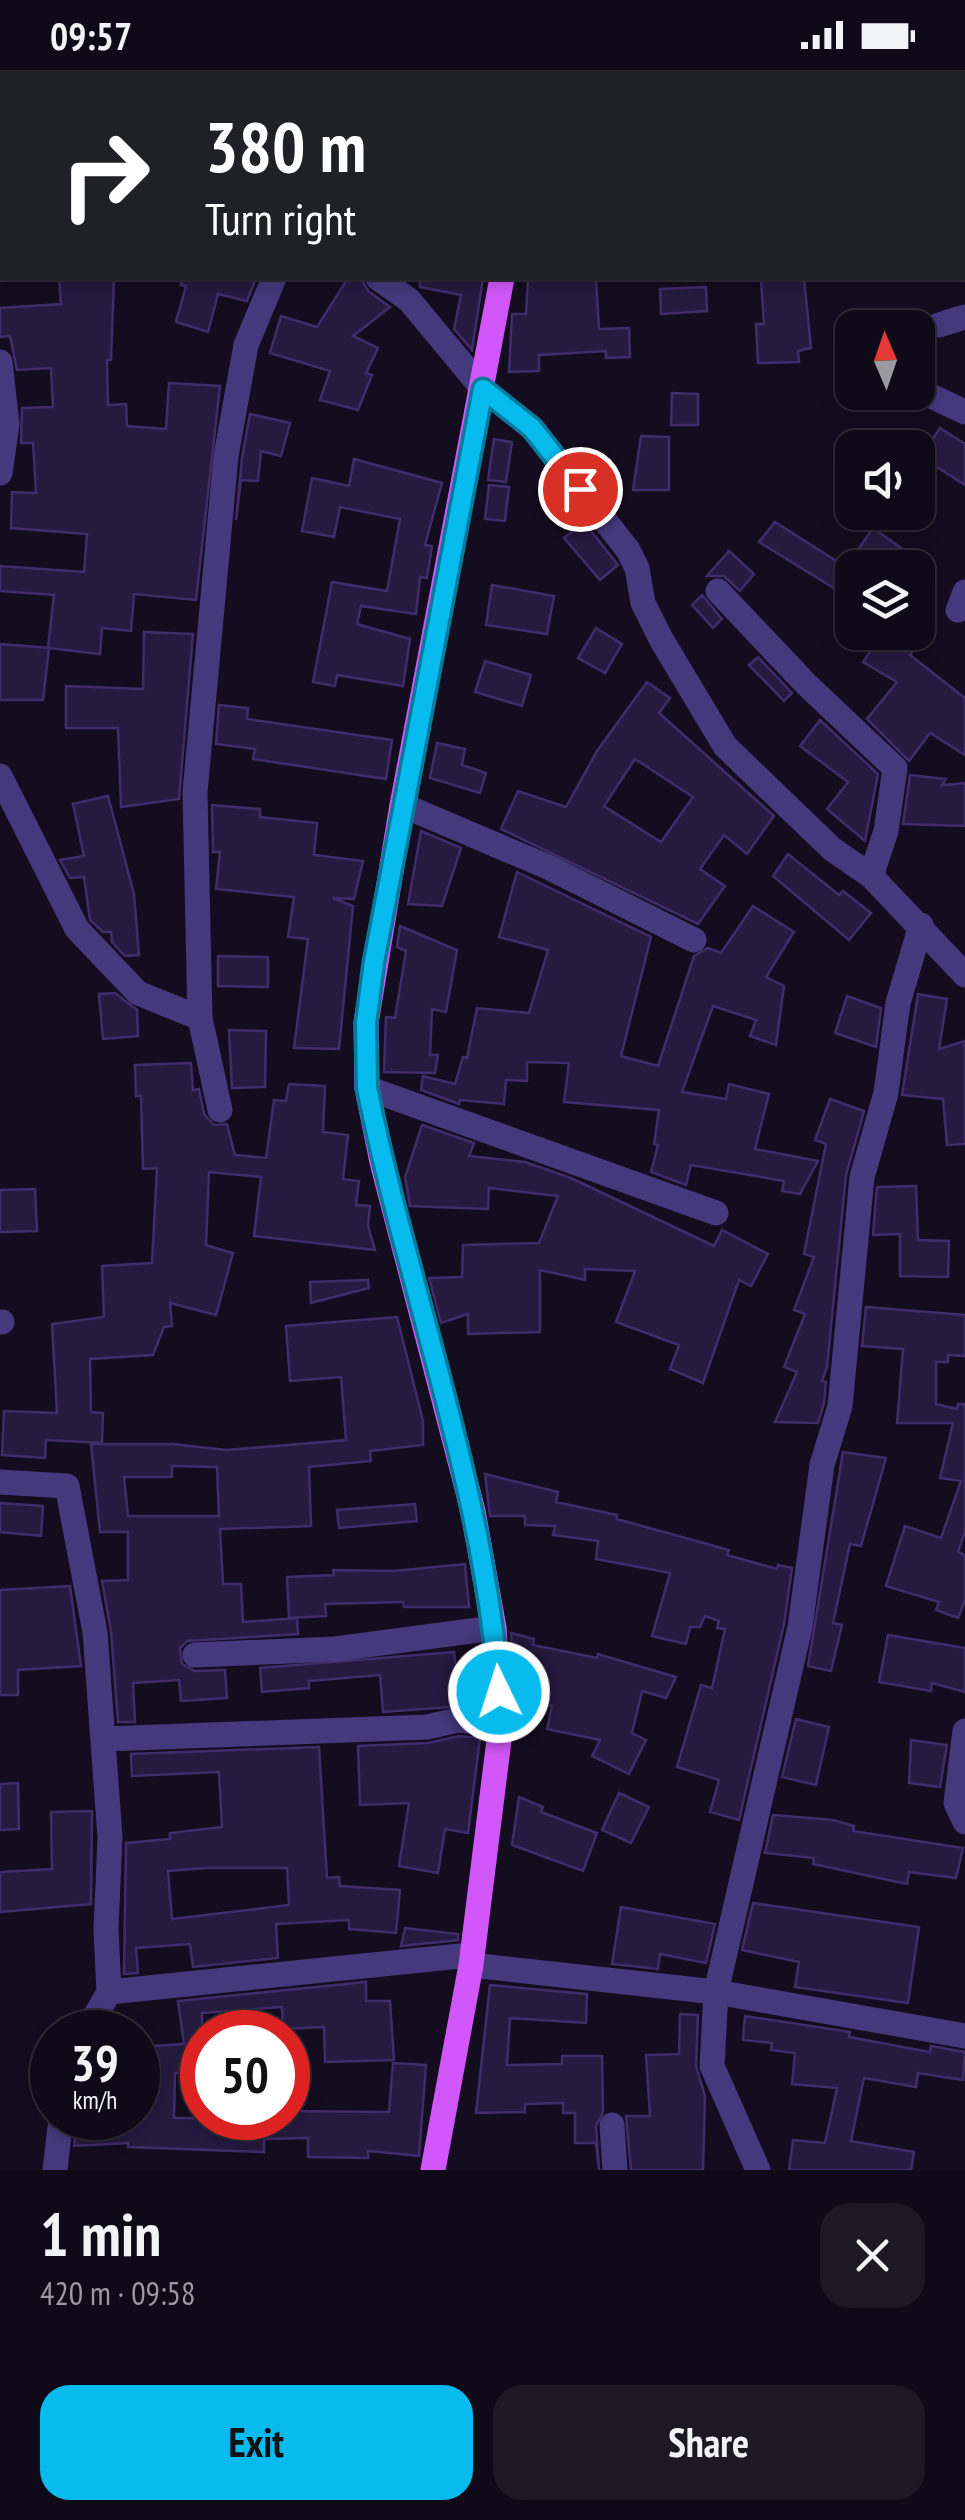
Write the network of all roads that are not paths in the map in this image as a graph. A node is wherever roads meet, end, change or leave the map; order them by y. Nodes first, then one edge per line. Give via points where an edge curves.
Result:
1 (273, 280) edge
2 (381, 280) edge
3 (502, 280) edge
4 (965, 317) edge
5 (939, 325) dead end
6 (0, 362) edge
7 (483, 389) junction
8 (935, 398) edge
9 (965, 412) edge
10 (0, 473) edge
11 (718, 591) dead end
12 (0, 776) edge
13 (402, 805) junction
14 (872, 876) junction
15 (921, 924) junction
16 (694, 940) dead end
17 (965, 974) edge
18 (200, 1018) junction
19 (367, 1088) junction
20 (220, 1110) dead end
21 (716, 1214) dead end
22 (0, 1482) edge
23 (494, 1628) junction
24 (195, 1655) dead end
25 (501, 1724) junction
26 (965, 1731) edge
27 (105, 1740) junction
28 (965, 1822) edge
29 (471, 1960) junction
30 (109, 1992) junction
31 (716, 1992) junction
32 (99, 2010) edge
33 (965, 2036) edge
34 (612, 2125) dead end
35 (58, 2140) edge
36 (55, 2170) edge
37 (434, 2170) edge
38 (615, 2170) edge
39 (758, 2170) edge

1 - 18 street via 246,346 226,456 195,792
2 - 7 street via 408,300
3 - 7 main road
4 - 5 street
6 - 10 street via 6,424
7 - 13 main road
7 - 14 street via 532,428 628,550 661,639 724,746 832,848
8 - 9 street
11 - 14 street via 896,768
12 - 18 street via 78,929 138,993
13 - 16 street
13 - 19 main road via 366,1023
14 - 15 street
15 - 17 street
15 - 31 street via 862,1177 840,1406 822,1465 800,1627
18 - 20 street
19 - 21 street
19 - 23 main road via 473,1511
22 - 27 street via 68,1486 95,1632
23 - 24 street via 334,1649
23 - 25 main road
25 - 27 street via 458,1720 427,1727
25 - 29 main road
26 - 28 street via 956,1803
27 - 30 street
29 - 30 street
29 - 31 street
29 - 37 main road
30 - 32 street
31 - 33 street
31 - 39 street via 712,2066
34 - 38 street
35 - 36 street

